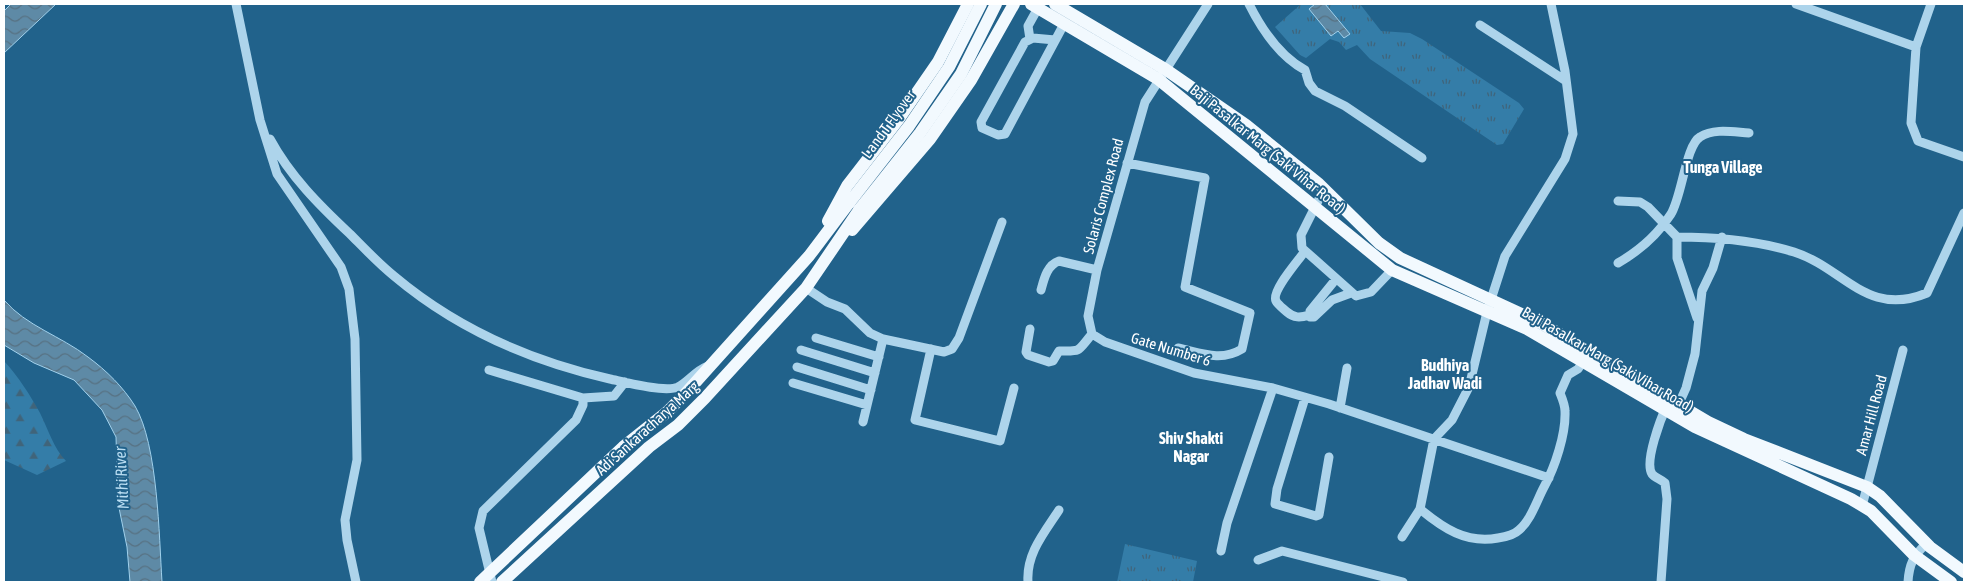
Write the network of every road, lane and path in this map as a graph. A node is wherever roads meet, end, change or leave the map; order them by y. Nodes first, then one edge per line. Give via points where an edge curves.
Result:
1 (236, 4) edge
2 (968, 4) edge
3 (980, 4) edge
4 (996, 4) edge
5 (1014, 4) edge
6 (1054, 4) edge
7 (1208, 4) edge
8 (1249, 4) edge
9 (1551, 4) edge
10 (1796, 4) edge
11 (1930, 4) edge
12 (1035, 6) edge
13 (1064, 24) junction
14 (1480, 25) dead end
15 (1030, 39) junction
16 (1055, 40) junction
17 (949, 42) junction
18 (1916, 47) junction
19 (982, 60) junction
20 (1161, 74) junction
21 (1566, 80) junction
22 (260, 120) junction
23 (1749, 133) dead end
24 (1964, 157) edge
25 (1422, 158) dead end
26 (1127, 163) junction
27 (1324, 189) junction
28 (1618, 200) dead end
29 (854, 207) junction
30 (1316, 209) junction
31 (1964, 213) edge
32 (1002, 222) dead end
33 (1663, 222) junction
34 (1677, 237) junction
35 (1722, 237) junction
36 (838, 239) junction
37 (1305, 251) junction
38 (809, 256) junction
39 (1618, 262) dead end
40 (1097, 270) junction
41 (1392, 270) junction
42 (1336, 279) junction
43 (806, 288) junction
44 (1041, 290) dead end
45 (1351, 293) junction
46 (1493, 299) junction
47 (1488, 312) junction
48 (1309, 315) junction
49 (1699, 323) junction
50 (1030, 329) dead end
51 (1092, 334) junction
52 (816, 338) dead end
53 (883, 340) junction
54 (1178, 348) dead end
55 (930, 349) junction
56 (801, 350) dead end
57 (1903, 350) dead end
58 (879, 357) junction
59 (1586, 357) junction
60 (711, 364) junction
61 (797, 367) dead end
62 (1347, 368) dead end
63 (489, 370) dead end
64 (875, 373) junction
65 (625, 382) junction
66 (793, 383) dead end
67 (1014, 388) dead end
68 (1273, 388) junction
69 (871, 390) junction
70 (583, 398) junction
71 (1305, 398) junction
72 (867, 405) junction
73 (1340, 408) junction
74 (1672, 408) junction
75 (863, 422) dead end
76 (1434, 439) junction
77 (1329, 457) dead end
78 (1549, 478) junction
79 (1867, 487) junction
80 (1862, 506) junction
81 (1890, 507) junction
82 (1420, 509) junction
83 (1059, 510) dead end
84 (1879, 519) junction
85 (1402, 537) dead end
86 (1926, 544) junction
87 (1221, 551) dead end
88 (1914, 555) junction
89 (1258, 560) dead end
90 (1964, 572) edge
91 (487, 579) edge
92 (356, 582) edge
93 (502, 582) edge
94 (1028, 582) edge
95 (1404, 582) edge
96 (1661, 582) edge
97 (1908, 582) edge
98 (1951, 582) edge

1 - 22 street
2 - 17 main road
3 - 29 main road, L and T Flyover, bridge via 949,66
4 - 29 main road, L and T Flyover, bridge via 961,74 920,134
5 - 19 main road
6 - 20 main road, Baji Pasalkar Marg (Saki Vihar Road)
7 - 20 street, Solaris Complex Road
8 - 25 street via 1267,36 1293,63 1305,70 1315,91 1345,106
9 - 21 street
10 - 18 street
11 - 18 street
12 - 13 main road, Baji Pasalkar Marg (Saki Vihar Road)
12 - 15 street via 1028,26
13 - 16 street
13 - 20 main road, Baji Pasalkar Marg (Saki Vihar Road)
14 - 21 street
15 - 16 street
15 - 16 street via 1022,46 981,122 982,128 998,135 1005,134
17 - 19 main road
17 - 38 main road via 898,120 847,186
18 - 24 street via 1911,122 1918,142
19 - 36 main road via 930,139 857,226
20 - 26 street, Solaris Complex Road via 1145,102
20 - 27 main road, Baji Pasalkar Marg (Saki Vihar Road) via 1246,124
20 - 30 main road, Baji Pasalkar Marg (Saki Vihar Road)
21 - 46 street via 1573,134 1564,159 1510,247
22 - 65 street via 288,170 387,270 427,301 469,329 516,352
22 - 92 street via 277,174 341,267 349,289 355,339 357,460 345,520
23 - 33 street via 1720,131 1698,138 1690,148 1679,196 1671,214
26 - 40 street, Solaris Complex Road
26 - 54 street via 1205,178 1185,288 1250,313 1242,349 1233,354 1219,357
27 - 30 street
27 - 46 main road, Baji Pasalkar Marg (Saki Vihar Road) via 1400,258
28 - 33 street via 1640,202
29 - 36 main road, L and T Flyover
29 - 38 main road, L and T Flyover
30 - 37 street via 1301,235
30 - 41 main road, Baji Pasalkar Marg (Saki Vihar Road)
31 - 35 street via 1928,293 1902,300 1884,299 1856,289 1796,253 1764,243
32 - 55 street via 959,338 952,349 944,352
33 - 34 street
33 - 39 street via 1642,248
34 - 35 street
34 - 49 street via 1677,258
35 - 49 street via 1702,291
36 - 43 main road, Adi Sankaracharya Marg
37 - 42 street
37 - 48 street via 1279,287 1276,301 1289,314 1301,318
38 - 60 main road, Adi Sankaracharya Marg
40 - 44 street via 1055,262 1046,273
40 - 51 street, Solaris Complex Road via 1088,316
41 - 45 street via 1371,292 1356,296
41 - 47 main road, Baji Pasalkar Marg (Saki Vihar Road)
42 - 45 street
42 - 48 street
43 - 53 street via 845,309 870,333
43 - 93 main road, Adi Sankaracharya Marg via 678,425
45 - 48 street via 1332,300 1314,317
46 - 47 street
46 - 59 main road, Baji Pasalkar Marg (Saki Vihar Road) via 1541,323
47 - 59 main road, Baji Pasalkar Marg (Saki Vihar Road)
47 - 76 street via 1469,387 1456,414
49 - 74 street via 1691,372
50 - 51 street via 1026,352 1049,362 1059,351 1078,351
51 - 68 street, Gate Number 6 via 1105,342 1194,374
52 - 58 street
53 - 55 street
53 - 58 street
55 - 67 street via 915,420 1000,441
56 - 64 street
57 - 79 street, Amar Hill Road
58 - 64 street
59 - 74 main road, Baji Pasalkar Marg (Saki Vihar Road)
59 - 78 street via 1568,375 1560,393 1565,410 1559,449
60 - 65 street via 696,371 677,387
60 - 91 main road, Adi Sankaracharya Marg via 667,412 623,446
61 - 69 street
62 - 73 street
63 - 70 street
64 - 69 street
65 - 70 street via 614,396
66 - 72 street
68 - 71 street, Gate Number 6
68 - 87 street via 1227,523
69 - 72 street
70 - 91 street via 576,420 483,511 479,528
71 - 73 street, Gate Number 6
71 - 77 street via 1276,489 1275,504 1319,515
72 - 75 street
73 - 76 street, Gate Number 6
74 - 79 main road, Baji Pasalkar Marg (Saki Vihar Road) via 1744,440
74 - 80 main road, Baji Pasalkar Marg (Saki Vihar Road) via 1718,438 1851,498
74 - 96 street via 1652,450 1650,470 1665,483 1667,498
76 - 78 street, Gate Number 6
76 - 82 street
78 - 82 street via 1524,524 1507,536 1489,540 1456,534
79 - 80 street, Amar Hill Road
79 - 81 main road, Baji Pasalkar Marg (Saki Vihar Road)
80 - 84 main road, Baji Pasalkar Marg (Saki Vihar Road)
81 - 84 main road
81 - 86 main road, Baji Pasalkar Marg (Saki Vihar Road)
82 - 85 street
83 - 94 street via 1032,553 1027,570
84 - 88 main road, Baji Pasalkar Marg (Saki Vihar Road)
86 - 88 street
86 - 90 main road, Baji Pasalkar Marg (Saki Vihar Road)
88 - 97 street
88 - 98 main road, Baji Pasalkar Marg (Saki Vihar Road)
89 - 95 street via 1282,551

